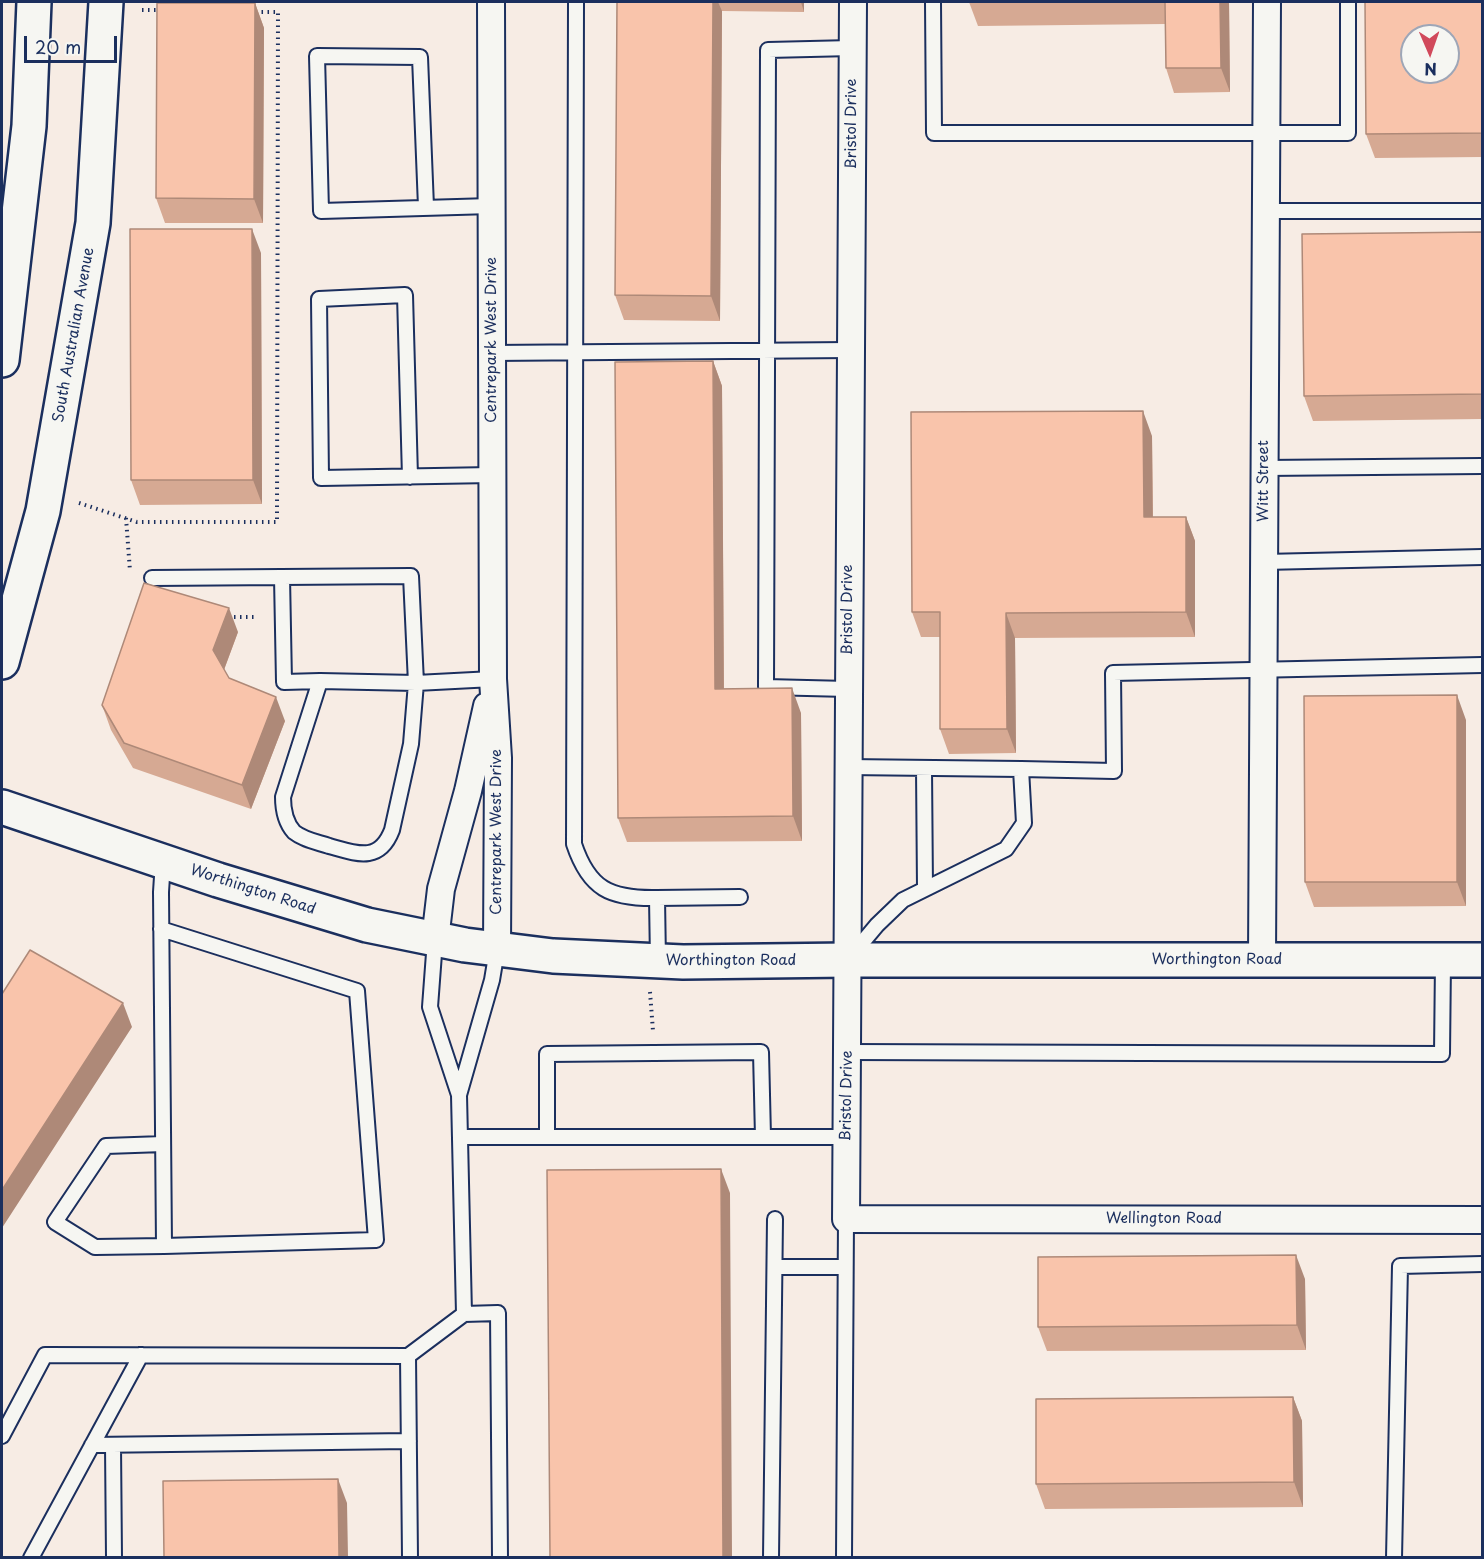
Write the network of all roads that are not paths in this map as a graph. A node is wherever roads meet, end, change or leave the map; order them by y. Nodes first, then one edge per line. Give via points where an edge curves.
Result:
1 (34, 2) edge
2 (106, 2) edge
3 (491, 2) edge
4 (576, 2) edge
5 (853, 2) edge
6 (933, 2) edge
7 (1267, 2) edge
8 (1348, 2) edge
9 (852, 48) junction
10 (1266, 132) junction
11 (491, 206) junction
12 (426, 207) junction
13 (1266, 211) junction
14 (1482, 211) edge
15 (850, 350) junction
16 (768, 351) junction
17 (575, 352) junction
18 (492, 353) junction
19 (2, 360) edge
20 (1482, 466) edge
21 (1264, 468) junction
22 (492, 475) junction
23 (410, 477) junction
24 (1482, 558) edge
25 (1264, 562) junction
26 (282, 577) junction
27 (152, 578) dead end
28 (2, 662) edge
29 (1482, 665) edge
30 (1263, 669) junction
31 (492, 679) junction
32 (320, 681) junction
33 (416, 683) junction
34 (848, 689) junction
35 (847, 767) junction
36 (924, 768) junction
37 (1021, 769) junction
38 (2, 807) edge
39 (163, 861) junction
40 (925, 890) junction
41 (740, 897) dead end
42 (657, 898) junction
43 (161, 929) junction
44 (435, 940) junction
45 (497, 950) junction
46 (848, 960) junction
47 (1262, 960) junction
48 (1443, 960) junction
49 (1482, 960) edge
50 (654, 976) junction
51 (848, 1052) junction
52 (459, 1095) junction
53 (460, 1137) junction
54 (547, 1137) junction
55 (763, 1137) junction
56 (847, 1137) junction
57 (163, 1144) junction
58 (775, 1219) dead end
59 (846, 1219) junction
60 (1482, 1220) edge
61 (164, 1246) junction
62 (1482, 1264) edge
63 (775, 1267) junction
64 (845, 1267) junction
65 (464, 1314) junction
66 (141, 1355) junction
67 (408, 1356) junction
68 (2, 1436) edge
69 (409, 1442) junction
70 (113, 1444) junction
71 (92, 1445) junction
72 (32, 1557) edge
73 (114, 1557) edge
74 (410, 1557) edge
75 (500, 1557) edge
76 (771, 1557) edge
77 (844, 1557) edge
78 (1394, 1557) edge

1 - 19 street via 28,126
2 - 28 street, South Australian Avenue via 93,223 43,511
3 - 11 street, Centrepark West Drive
4 - 17 lane
5 - 9 street, Bristol Drive
6 - 10 lane via 934,133
7 - 10 street, Witt Street
8 - 10 lane via 1348,133
9 - 15 street, Bristol Drive
9 - 16 lane via 768,50
10 - 13 street, Witt Street
11 - 12 lane
11 - 18 street, Centrepark West Drive
12 - 12 lane via 321,210 317,56 420,57
13 - 14 lane
13 - 21 street, Witt Street
15 - 16 lane
15 - 34 street, Bristol Drive
16 - 17 lane
16 - 34 lane via 766,687
17 - 18 lane
17 - 42 lane via 574,844 580,863 609,892 630,899
18 - 22 street, Centrepark West Drive
20 - 21 lane
21 - 25 street, Witt Street
22 - 23 lane
22 - 31 street, Centrepark West Drive
23 - 23 lane via 321,478 319,299 405,295
24 - 25 lane
25 - 30 street, Witt Street
26 - 27 lane
26 - 32 lane via 284,682
26 - 33 lane via 411,576
29 - 30 lane
30 - 37 lane via 1113,673 1114,771
30 - 47 street, Witt Street
31 - 33 lane
31 - 44 street, Centrepark West Drive via 468,791 441,889
31 - 45 street, Centrepark West Drive via 498,758
32 - 33 lane
32 - 33 lane via 283,797 286,821 303,838 364,855 382,847 392,830 411,744
34 - 35 street, Bristol Drive
35 - 36 lane
35 - 46 street, Bristol Drive
36 - 37 lane
36 - 40 lane
37 - 40 lane via 1024,823 1006,849
38 - 39 street, Worthington Road
39 - 43 lane
39 - 44 street, Worthington Road via 317,911
40 - 46 lane via 903,900
41 - 42 lane
42 - 50 lane
43 - 57 lane
43 - 61 lane via 357,991 376,1240
44 - 45 street, Worthington Road
44 - 52 lane via 430,1007
45 - 50 street, Worthington Road via 554,956
45 - 52 lane
46 - 47 street, Worthington Road
46 - 50 street, Worthington Road
46 - 51 street, Bristol Drive
47 - 48 street, Worthington Road
48 - 49 street, Worthington Road
48 - 51 lane via 1442,1054
51 - 56 street, Bristol Drive
52 - 53 lane
53 - 54 lane
53 - 65 lane
54 - 55 lane
54 - 55 lane via 547,1054 761,1052
55 - 56 lane
56 - 59 street, Bristol Drive
57 - 61 lane
57 - 61 lane via 106,1146 55,1222 95,1247
58 - 63 lane
59 - 60 street, Wellington Road
59 - 64 lane
62 - 78 lane via 1400,1266
63 - 64 lane
63 - 76 lane
64 - 77 lane
65 - 67 lane
65 - 75 lane via 498,1313
66 - 67 lane
66 - 68 lane via 45,1354
66 - 71 lane
67 - 69 lane
69 - 70 lane
69 - 74 lane
70 - 71 lane
70 - 73 lane
71 - 72 lane

